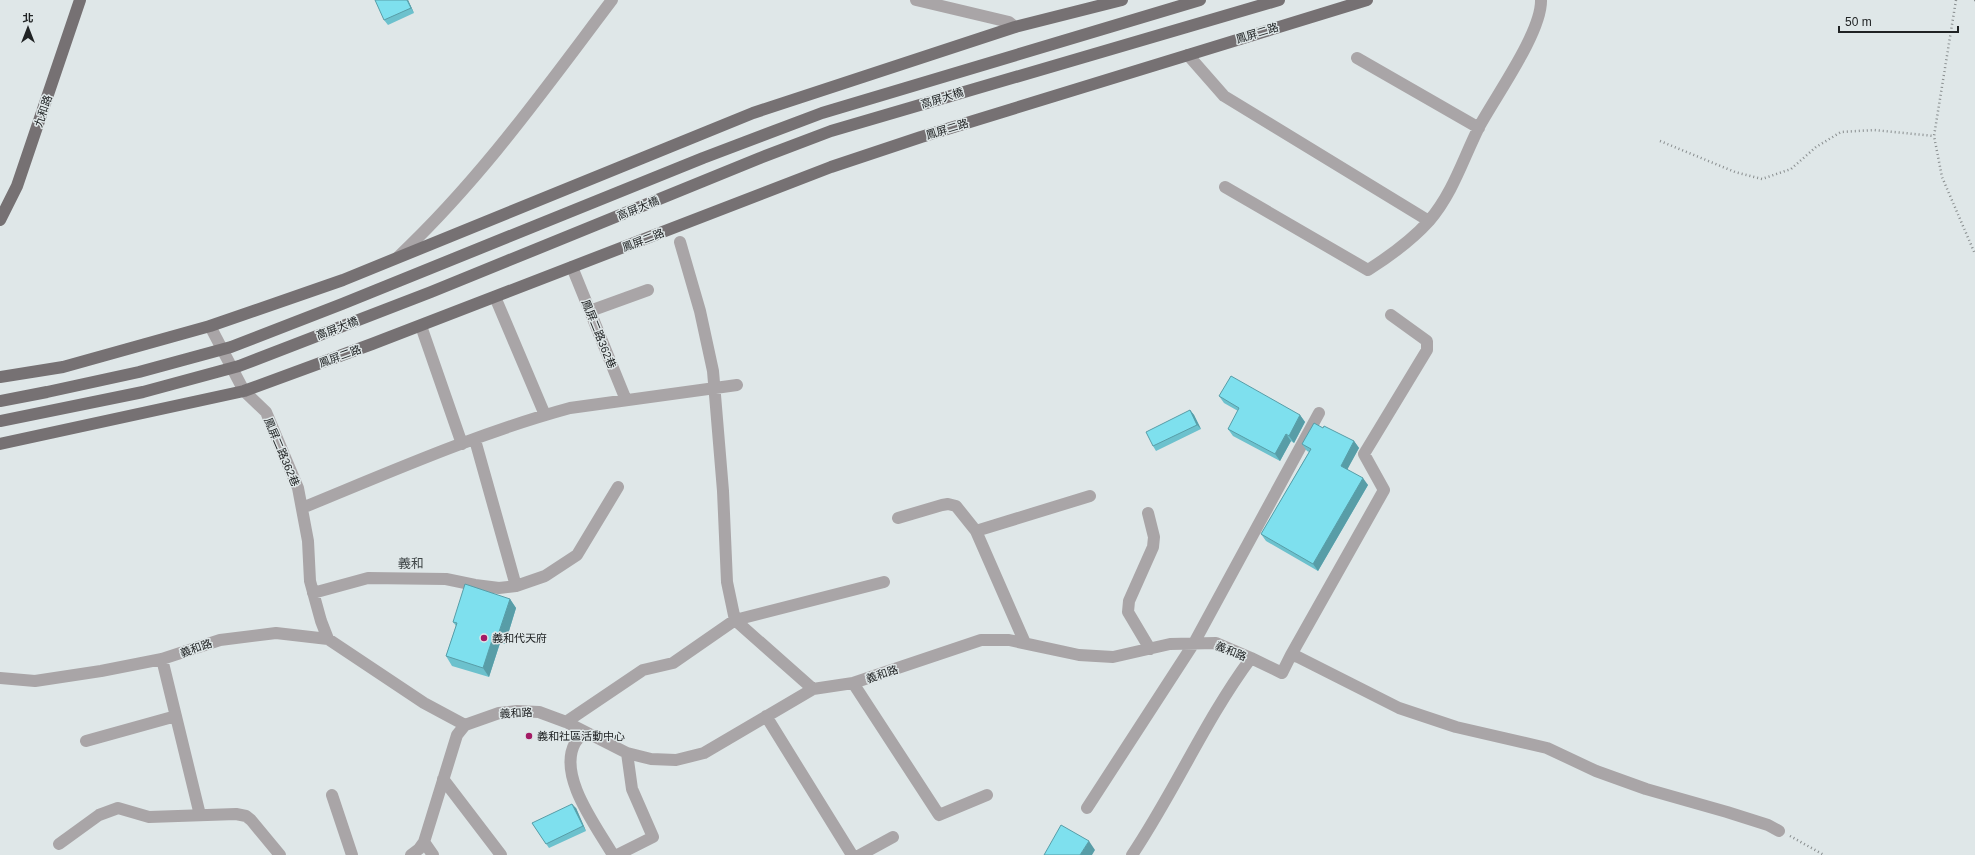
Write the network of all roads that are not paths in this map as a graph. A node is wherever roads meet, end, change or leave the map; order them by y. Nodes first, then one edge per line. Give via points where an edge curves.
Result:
1 (80, 0) edge
2 (612, 0) edge
3 (916, 0) edge
4 (1122, 0) edge
5 (1200, 0) edge
6 (1278, 0) edge
7 (1367, 0) edge
8 (1542, 0) edge
9 (1015, 27) junction
10 (1188, 55) junction
11 (1357, 58) dead end
12 (1479, 128) junction
13 (1225, 187) dead end
14 (0, 220) edge
15 (1429, 221) junction
16 (680, 242) dead end
17 (398, 257) junction
18 (572, 267) junction
19 (648, 290) dead end
20 (495, 297) junction
21 (590, 311) junction
22 (1391, 315) dead end
23 (210, 326) junction
24 (421, 326) junction
25 (0, 377) edge
26 (737, 385) dead end
27 (714, 387) junction
28 (244, 391) junction
29 (626, 400) junction
30 (0, 401) edge
31 (1320, 413) dead end
32 (545, 415) junction
33 (0, 421) edge
34 (475, 440) junction
35 (0, 444) edge
36 (462, 444) junction
37 (618, 487) dead end
38 (1090, 496) dead end
39 (302, 508) junction
40 (1148, 513) dead end
41 (898, 518) dead end
42 (976, 531) junction
43 (884, 582) dead end
44 (516, 586) junction
45 (313, 593) junction
46 (735, 620) junction
47 (328, 639) junction
48 (1025, 643) junction
49 (1194, 643) junction
50 (1150, 649) junction
51 (1291, 655) junction
52 (1251, 658) junction
53 (162, 659) junction
54 (0, 678) edge
55 (853, 684) junction
56 (813, 689) junction
57 (176, 716) junction
58 (766, 716) junction
59 (566, 722) junction
60 (465, 725) junction
61 (585, 732) junction
62 (86, 741) dead end
63 (627, 753) junction
64 (443, 780) junction
65 (332, 795) dead end
66 (988, 795) dead end
67 (1087, 808) dead end
68 (200, 815) junction
69 (1779, 830) road end
70 (893, 836) dead end
71 (424, 842) junction
72 (59, 844) dead end
73 (280, 855) edge
74 (352, 855) edge
75 (411, 855) edge
76 (433, 855) edge
77 (500, 855) edge
78 (613, 855) edge
79 (617, 855) edge
80 (852, 855) edge
81 (860, 855) edge
82 (1132, 855) edge

1 - 14 main road, 九和路 via 17,186
2 - 17 street via 499,149 446,211
3 - 9 street via 1009,22
4 - 9 main road
5 - 30 main road, 高屏大橋 via 822,113 231,347 139,372
6 - 33 main road, 高屏大橋 via 831,131 239,366 142,392
7 - 10 main road, 鳳屏二路
8 - 12 street via 1542,8 1529,41
9 - 17 main road via 753,113
10 - 15 street via 1224,96
10 - 18 main road, 鳳屏二路 via 846,162
11 - 12 street
12 - 15 street via 1451,189
13 - 15 street via 1368,270 1400,249
16 - 27 street via 700,311
17 - 23 main road via 343,280
18 - 20 main road, 鳳屏二路
18 - 21 street, 鳳屏二路362巷
19 - 21 street
20 - 24 main road, 鳳屏二路
20 - 32 street
21 - 29 street, 鳳屏二路362巷
22 - 51 street via 1427,341 1427,350 1364,454 1384,490
23 - 25 main road via 63,367
23 - 28 street, 鳳屏二路362巷
24 - 28 main road, 鳳屏二路
24 - 36 street
26 - 27 street
27 - 29 street
27 - 46 street via 728,582
28 - 35 main road, 鳳屏二路
28 - 39 street, 鳳屏二路362巷 via 266,412 298,488
29 - 32 street via 570,408
31 - 49 street
32 - 34 street
34 - 36 street
34 - 44 street
36 - 39 street
37 - 44 street via 577,555 545,576
38 - 42 street
39 - 45 street, 鳳屏二路362巷
40 - 50 street via 1154,547 1129,601 1128,612
41 - 42 street via 948,504 956,506
42 - 48 street
43 - 46 street
44 - 45 street via 493,587 446,579 368,578
45 - 47 street, 鳳屏二路362巷 via 320,621
46 - 56 street
46 - 59 street via 673,663 644,670
47 - 53 street, 義和路 via 276,633 220,640
47 - 60 street, 義和路 via 424,703
48 - 50 street, 義和路 via 1078,655 1113,657
48 - 55 street, 義和路 via 981,640
49 - 50 street, 義和路 via 1170,644
49 - 52 street, 義和路 via 1216,643
49 - 67 street
51 - 52 street via 1282,673
51 - 69 street via 1399,708 1456,727 1546,748 1596,771 1646,789 1734,814
52 - 82 street, 義和路 via 1188,758 1166,801
53 - 54 street, 義和路 via 35,681
53 - 57 street
55 - 56 street, 義和路
55 - 66 street via 939,815
56 - 58 street, 義和路
57 - 62 street
57 - 68 street
58 - 63 street, 義和路 via 704,753 676,760 651,759
58 - 80 street
59 - 60 street, 義和路 via 539,712 517,711 499,713
59 - 61 street, 義和路
60 - 64 street via 458,735
61 - 63 street, 義和路
61 - 78 street via 575,743 570,760 573,783 582,804
63 - 79 street via 632,789 653,836
64 - 71 street
64 - 77 street
65 - 74 street
68 - 72 street via 149,817 118,808 99,815
68 - 73 street via 246,816
70 - 81 street
71 - 75 street
71 - 76 street

